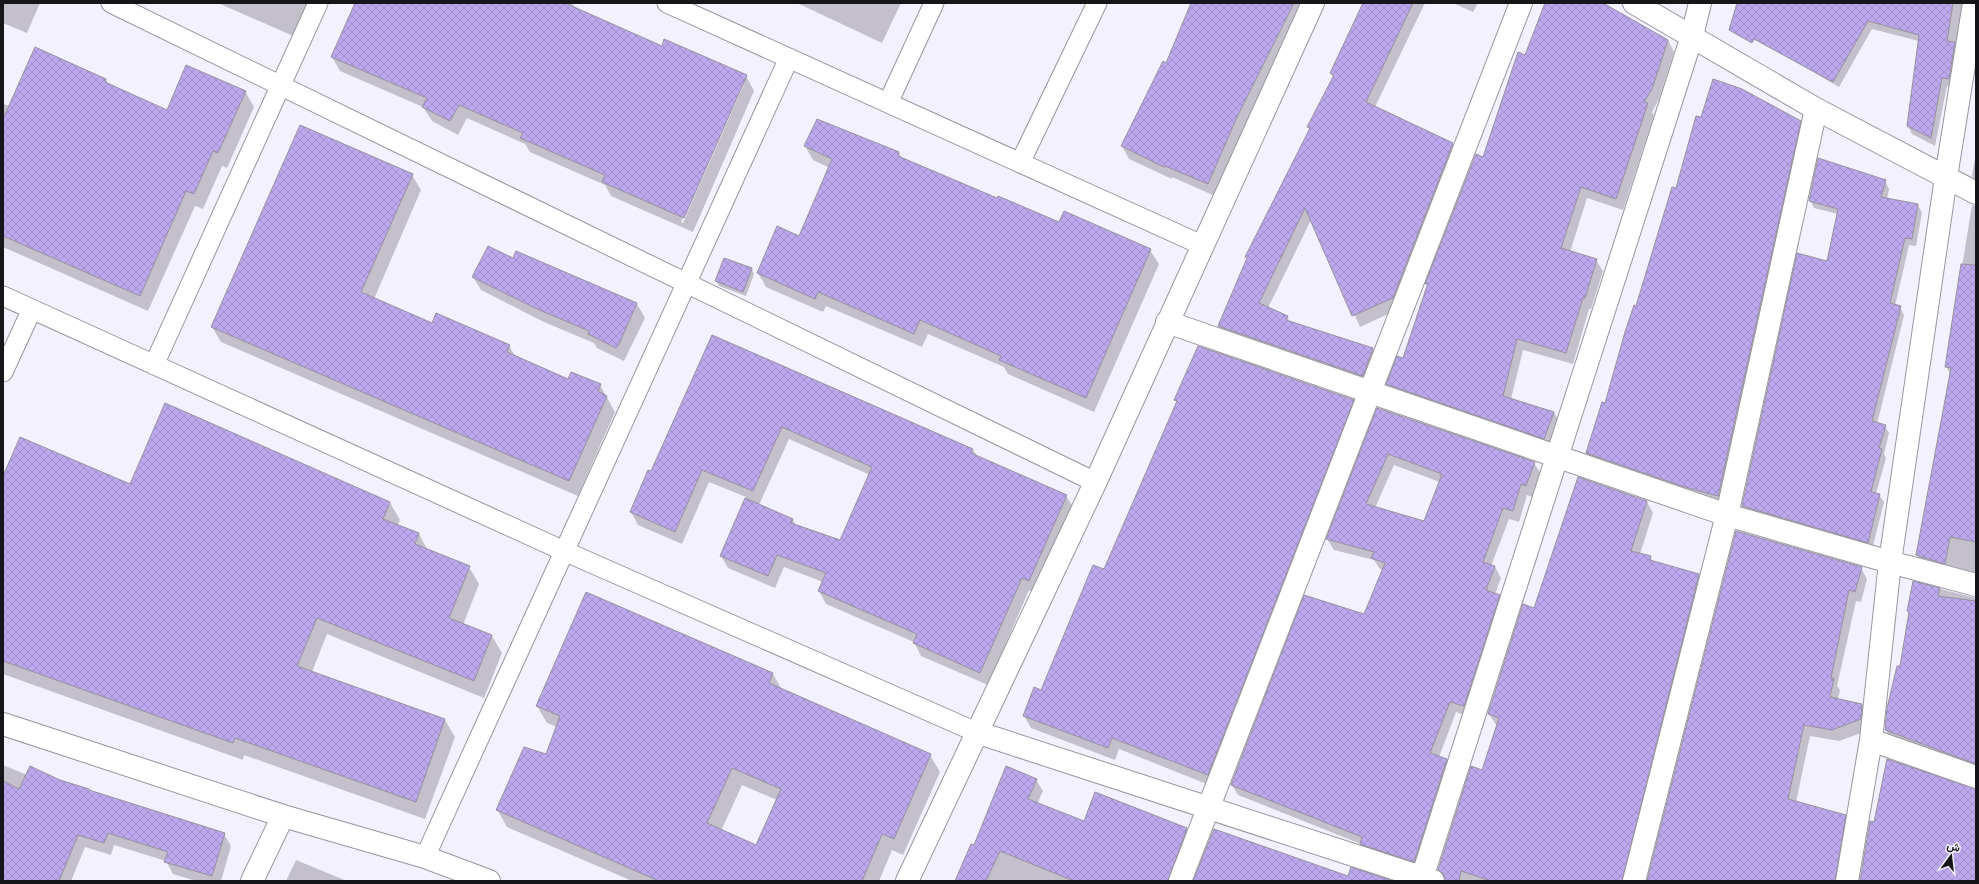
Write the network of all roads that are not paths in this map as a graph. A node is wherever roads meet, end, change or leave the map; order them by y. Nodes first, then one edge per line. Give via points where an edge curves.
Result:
1 (111, 3) edge
2 (318, 3) edge
3 (667, 3) edge
4 (934, 3) edge
5 (1097, 3) edge
6 (1313, 3) edge
7 (1521, 3) edge
8 (1634, 3) edge
9 (1700, 3) edge
10 (1974, 3) edge
11 (691, 8) edge
12 (1692, 36) junction
13 (789, 58) junction
14 (281, 84) junction
15 (888, 103) junction
16 (1816, 109) junction
17 (1020, 162) junction
18 (1946, 178) junction
19 (1976, 193) edge
20 (1204, 246) junction
21 (686, 283) junction
22 (3, 296) edge
23 (32, 309) junction
24 (1167, 322) junction
25 (154, 365) junction
26 (3, 372) edge
27 (1369, 392) junction
28 (1558, 457) junction
29 (1095, 482) junction
30 (1727, 515) junction
31 (564, 551) junction
32 (1890, 562) junction
33 (1976, 585) edge
34 (3, 724) edge
35 (976, 732) junction
36 (1871, 740) junction
37 (1976, 777) edge
38 (1209, 808) junction
39 (283, 816) junction
40 (425, 857) junction
41 (1425, 880) edge
42 (252, 881) edge
43 (489, 881) edge
44 (907, 881) edge
45 (1180, 881) edge
46 (1634, 881) edge
47 (1847, 881) edge

1 - 14 lane
2 - 14 lane
3 - 11 lane
4 - 15 lane
5 - 17 lane
6 - 20 street
7 - 27 street
8 - 12 street
9 - 12 street
10 - 18 street
11 - 13 lane
12 - 16 street
12 - 28 street
13 - 15 lane
13 - 21 lane
14 - 21 lane
14 - 25 lane
15 - 17 lane
16 - 18 street
16 - 30 street
17 - 20 lane
18 - 19 street
18 - 32 street
20 - 24 street
21 - 29 lane
21 - 31 lane
22 - 23 lane
23 - 25 lane
23 - 26 lane
24 - 27 street
24 - 29 street
25 - 31 lane
27 - 28 street
27 - 38 street
28 - 30 street
28 - 41 street
29 - 35 street
30 - 32 street
30 - 46 street
31 - 35 lane
31 - 40 lane
32 - 33 street
32 - 36 street
34 - 39 street
35 - 38 street
35 - 44 street
36 - 37 street
36 - 47 street
38 - 41 street
38 - 45 street
39 - 40 street
39 - 42 street
40 - 43 street

